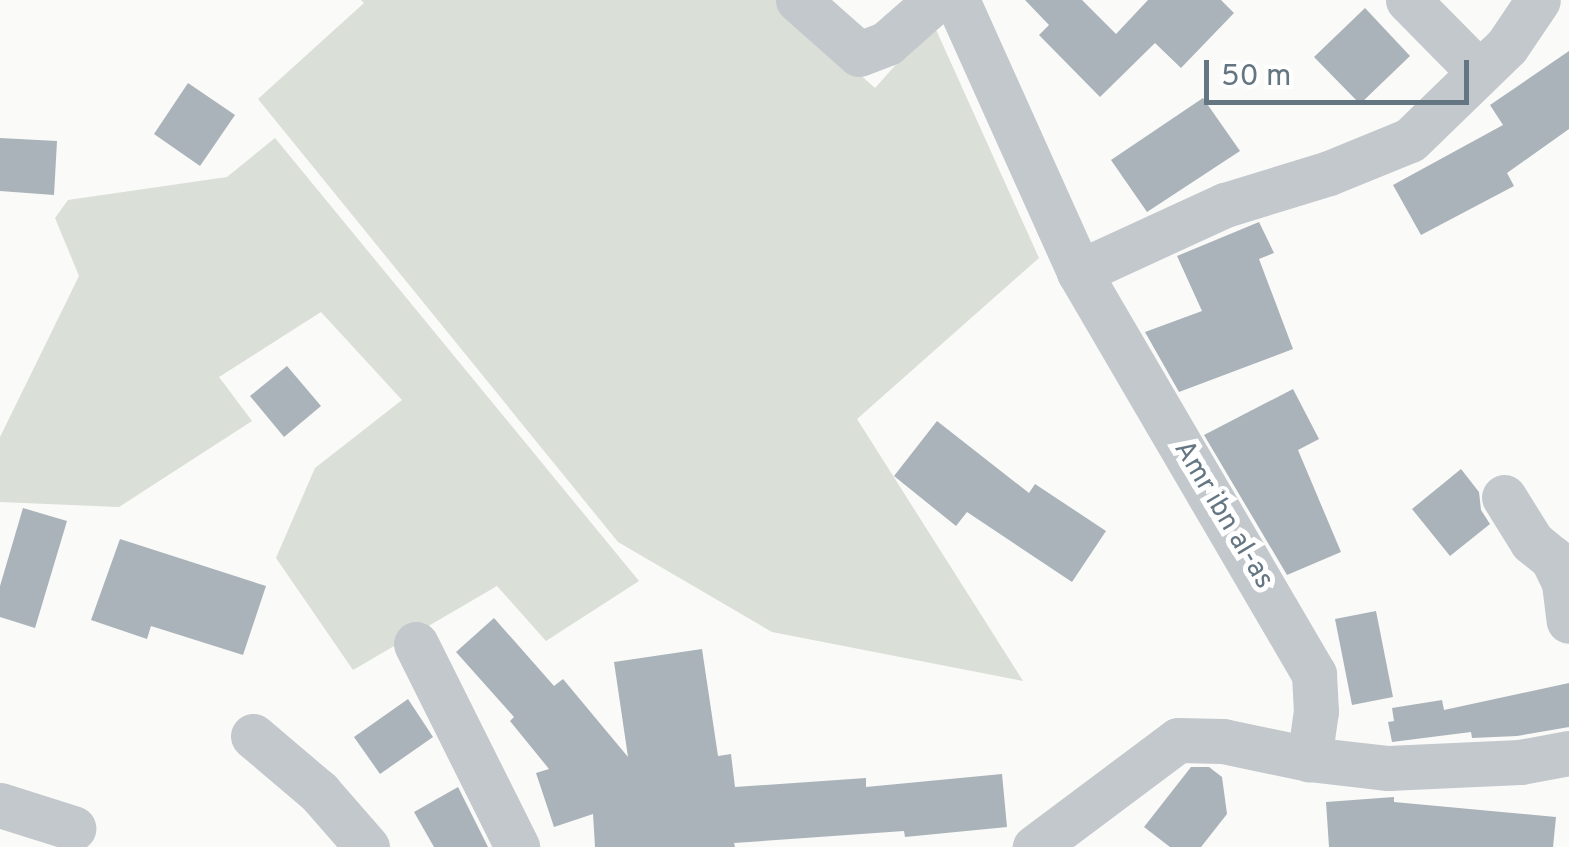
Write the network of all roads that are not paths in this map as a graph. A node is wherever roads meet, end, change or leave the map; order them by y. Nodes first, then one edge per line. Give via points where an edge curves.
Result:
1 (798, 0) edge
2 (936, 0) edge
3 (957, 0) edge
4 (1408, 0) edge
5 (1538, 0) edge
6 (1479, 72) junction
7 (1079, 272) junction
8 (1504, 498) dead end
9 (1569, 622) edge
10 (416, 644) dead end
11 (253, 736) dead end
12 (1569, 753) edge
13 (1309, 760) junction
14 (0, 806) edge
15 (73, 828) dead end
16 (368, 847) edge
17 (517, 847) edge
18 (1036, 847) edge

1 - 2 street via 859,54 887,43
3 - 7 street, Amr ibn al-as
4 - 6 street
5 - 6 street via 1507,46
6 - 7 street via 1410,140 1225,205
7 - 13 street, Amr ibn al-as via 1314,674
8 - 9 street via 1532,542 1552,558 1564,583
10 - 17 street
11 - 16 street via 319,792
12 - 13 street via 1388,768
13 - 18 street via 1223,741 1178,740
14 - 15 street

